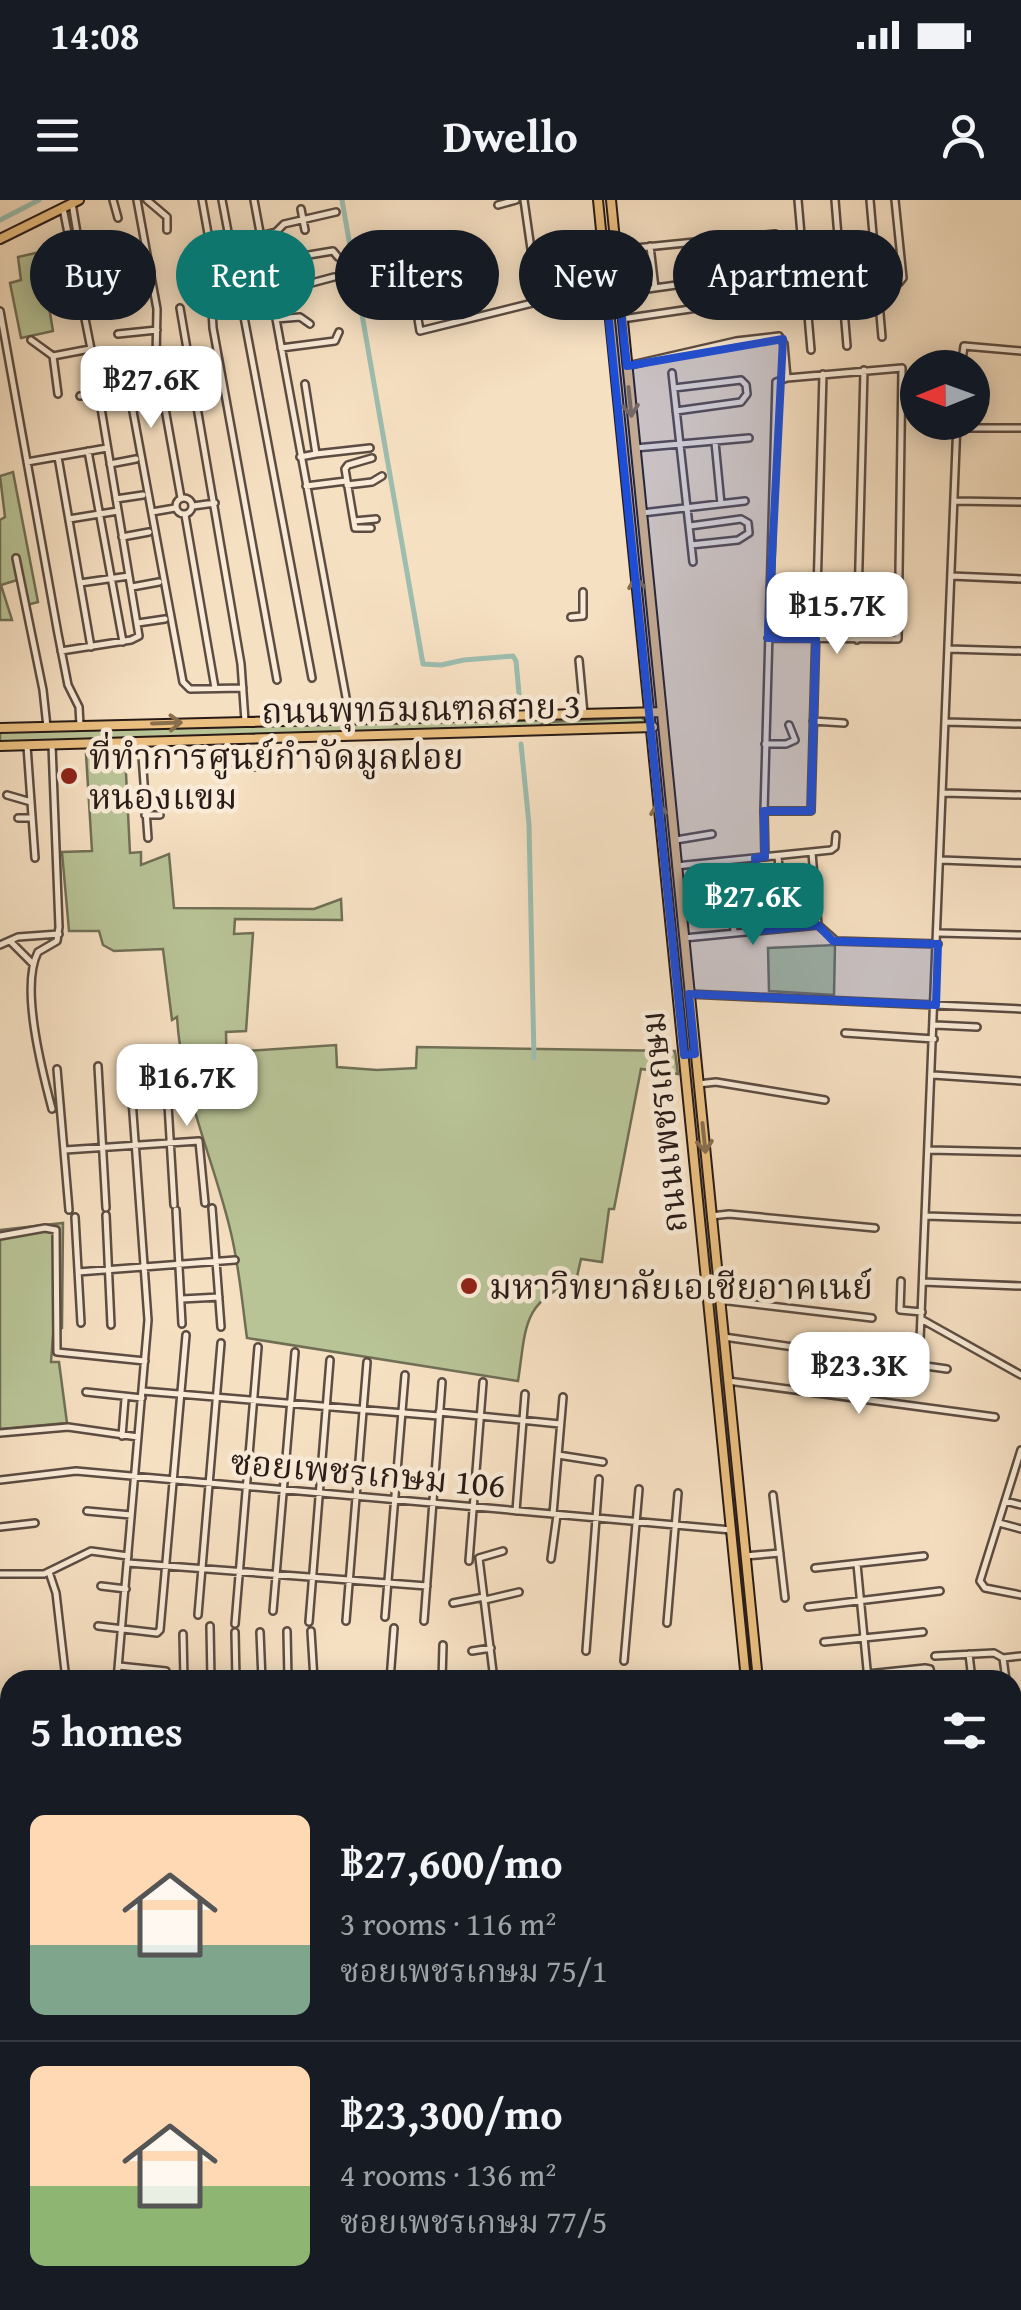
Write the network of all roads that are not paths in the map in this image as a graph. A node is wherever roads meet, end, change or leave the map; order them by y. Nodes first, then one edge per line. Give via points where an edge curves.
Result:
1 (113, 200) edge
2 (137, 200) edge
3 (148, 200) edge
4 (202, 200) edge
5 (222, 200) edge
6 (254, 200) edge
7 (516, 200) edge
8 (524, 200) edge
9 (598, 200) edge
10 (611, 200) edge
11 (798, 200) edge
12 (835, 200) edge
13 (870, 200) edge
14 (895, 200) edge
15 (76, 202) edge
16 (498, 205) dead end
17 (62, 208) junction
18 (301, 209) dead end
19 (336, 212) dead end
20 (118, 218) dead end
21 (303, 220) junction
22 (67, 230) edge
23 (78, 230) edge
24 (168, 230) dead end
25 (259, 230) edge
26 (278, 230) edge
27 (305, 230) dead end
28 (528, 230) edge
29 (601, 230) edge
30 (614, 230) edge
31 (801, 230) edge
32 (837, 230) edge
33 (872, 230) edge
34 (898, 230) edge
35 (0, 239) edge
36 (653, 246) edge
37 (653, 271) edge
38 (334, 277) dead end
39 (315, 282) edge
40 (655, 288) joint
41 (0, 311) edge
42 (85, 320) edge
43 (182, 320) edge
44 (276, 320) edge
45 (302, 320) edge
46 (418, 320) edge
47 (468, 320) edge
48 (609, 320) edge
49 (622, 320) edge
50 (808, 320) edge
51 (845, 320) edge
52 (880, 320) edge
53 (310, 324) dead end
54 (157, 330) junction
55 (339, 332) dead end
56 (118, 334) dead end
57 (882, 336) dead end
58 (31, 340) dead end
59 (847, 346) dead end
60 (281, 348) junction
61 (90, 349) junction
62 (811, 350) dead end
63 (963, 350) edge
64 (1021, 351) edge
65 (53, 356) junction
66 (156, 358) junction
67 (627, 366) junction
68 (189, 367) junction
69 (864, 370) junction
70 (158, 372) junction
71 (672, 373) dead end
72 (823, 374) junction
73 (787, 378) junction
74 (305, 384) dead end
75 (674, 388) junction
76 (58, 394) dead end
77 (97, 394) junction
78 (80, 396) dead end
79 (676, 410) junction
80 (990, 427) edge
81 (1021, 428) edge
82 (749, 438) dead end
83 (956, 440) edge
84 (715, 441) junction
85 (680, 444) junction
86 (106, 448) junction
87 (370, 448) dead end
88 (635, 448) junction
89 (88, 451) junction
90 (316, 454) junction
91 (58, 457) junction
92 (300, 457) junction
93 (372, 458) dead end
94 (136, 459) dead end
95 (27, 462) junction
96 (110, 464) junction
97 (382, 476) dead end
98 (346, 483) junction
99 (306, 486) junction
100 (143, 495) dead end
101 (180, 498) junction
102 (116, 500) junction
103 (745, 501) dead end
104 (953, 501) junction
105 (1021, 502) edge
106 (215, 503) junction
107 (721, 504) junction
108 (192, 506) junction
109 (176, 508) junction
110 (687, 508) junction
111 (118, 511) junction
112 (152, 512) junction
113 (642, 513) junction
114 (100, 514) junction
115 (186, 515) junction
116 (69, 519) junction
117 (376, 519) dead end
118 (354, 522) junction
119 (689, 526) junction
120 (371, 528) dead end
121 (149, 532) dead end
122 (122, 537) junction
123 (691, 545) junction
124 (16, 558) dead end
125 (693, 562) dead end
126 (129, 576) junction
127 (951, 576) junction
128 (112, 579) junction
129 (1021, 579) edge
130 (159, 582) dead end
131 (80, 583) junction
132 (131, 587) junction
133 (583, 592) dead end
134 (571, 617) dead end
135 (164, 619) dead end
136 (136, 623) junction
137 (768, 638) junction
138 (816, 639) junction
139 (857, 640) junction
140 (123, 642) junction
141 (92, 646) junction
142 (948, 649) junction
143 (61, 651) junction
144 (1021, 652) edge
145 (579, 660) dead end
146 (312, 678) dead end
147 (277, 680) dead end
148 (215, 688) junction
149 (244, 688) junction
150 (646, 688) junction
151 (662, 712) junction
152 (628, 713) junction
153 (649, 713) junction
154 (584, 714) junction
155 (539, 715) junction
156 (350, 719) junction
157 (245, 721) junction
158 (814, 721) junction
159 (946, 722) junction
160 (844, 723) dead end
161 (789, 724) dead end
162 (1021, 724) edge
163 (80, 725) junction
164 (47, 726) junction
165 (663, 727) junction
166 (0, 728) edge
167 (650, 728) junction
168 (625, 730) junction
169 (540, 732) junction
170 (227, 740) junction
171 (140, 742) junction
172 (766, 744) junction
173 (52, 745) junction
174 (0, 746) edge
175 (27, 746) junction
176 (652, 748) junction
177 (254, 767) dead end
178 (943, 792) junction
179 (7, 795) dead end
180 (1021, 795) edge
181 (31, 802) junction
182 (764, 811) junction
183 (145, 815) junction
184 (160, 815) dead end
185 (18, 818) dead end
186 (32, 818) junction
187 (712, 834) dead end
188 (836, 834) dead end
189 (148, 838) dead end
190 (674, 841) junction
191 (812, 852) junction
192 (778, 856) junction
193 (765, 857) junction
194 (34, 858) dead end
195 (755, 858) junction
196 (942, 860) junction
197 (727, 861) junction
198 (1021, 863) edge
199 (676, 866) junction
200 (818, 924) junction
201 (784, 928) junction
202 (761, 930) junction
203 (734, 932) junction
204 (938, 933) junction
205 (58, 934) junction
206 (1021, 936) edge
207 (684, 938) junction
208 (9, 940) junction
209 (938, 944) junction
210 (0, 945) edge
211 (32, 964) junction
212 (690, 994) junction
213 (936, 1004) junction
214 (1021, 1009) edge
215 (935, 1025) junction
216 (977, 1027) dead end
217 (845, 1033) dead end
218 (934, 1039) junction
219 (165, 1054) dead end
220 (684, 1054) junction
221 (695, 1054) junction
222 (98, 1066) dead end
223 (57, 1069) dead end
224 (130, 1072) dead end
225 (933, 1075) junction
226 (1021, 1081) edge
227 (698, 1084) junction
228 (825, 1100) dead end
229 (52, 1109) dead end
230 (170, 1144) junction
231 (136, 1145) junction
232 (102, 1148) junction
233 (66, 1150) junction
234 (930, 1150) junction
235 (1021, 1152) edge
236 (206, 1203) dead end
237 (212, 1208) dead end
238 (69, 1210) dead end
239 (711, 1216) junction
240 (926, 1216) junction
241 (75, 1217) dead end
242 (1021, 1219) edge
243 (876, 1228) dead end
244 (0, 1236) edge
245 (234, 1260) dead end
246 (216, 1262) junction
247 (179, 1265) junction
248 (109, 1269) junction
249 (145, 1269) junction
250 (78, 1272) junction
251 (901, 1281) dead end
252 (923, 1282) junction
253 (1021, 1286) edge
254 (218, 1297) junction
255 (180, 1299) junction
256 (720, 1300) junction
257 (922, 1316) junction
258 (872, 1318) dead end
259 (81, 1324) dead end
260 (182, 1324) dead end
261 (110, 1325) dead end
262 (220, 1328) dead end
263 (186, 1335) dead end
264 (712, 1336) junction
265 (724, 1336) junction
266 (222, 1343) dead end
267 (258, 1347) dead end
268 (295, 1352) dead end
269 (330, 1360) dead end
270 (145, 1361) junction
271 (368, 1362) dead end
272 (919, 1365) junction
273 (947, 1369) dead end
274 (405, 1376) dead end
275 (1021, 1376) edge
276 (442, 1382) dead end
277 (483, 1382) dead end
278 (728, 1382) junction
279 (86, 1392) dead end
280 (181, 1394) junction
281 (525, 1394) dead end
282 (142, 1395) junction
283 (562, 1397) dead end
284 (126, 1398) junction
285 (216, 1398) junction
286 (254, 1401) junction
287 (290, 1404) junction
288 (327, 1407) junction
289 (363, 1410) junction
290 (402, 1414) junction
291 (439, 1414) junction
292 (480, 1416) junction
293 (995, 1417) dead end
294 (523, 1420) junction
295 (560, 1424) junction
296 (0, 1433) edge
297 (122, 1436) junction
298 (138, 1437) junction
299 (1021, 1450) edge
300 (558, 1455) junction
301 (603, 1462) dead end
302 (1019, 1465) edge
303 (134, 1478) junction
304 (599, 1478) dead end
305 (0, 1480) edge
306 (173, 1480) junction
307 (208, 1484) junction
308 (248, 1488) junction
309 (639, 1489) dead end
310 (282, 1491) junction
311 (678, 1492) dead end
312 (321, 1494) junction
313 (773, 1495) dead end
314 (356, 1497) junction
315 (394, 1500) junction
316 (1006, 1501) junction
317 (432, 1504) junction
318 (1021, 1505) edge
319 (474, 1508) junction
320 (516, 1511) junction
321 (87, 1512) dead end
322 (555, 1514) junction
323 (131, 1516) junction
324 (596, 1518) junction
325 (636, 1522) junction
326 (35, 1523) dead end
327 (999, 1523) junction
328 (675, 1525) junction
329 (0, 1528) edge
330 (1021, 1529) edge
331 (732, 1530) junction
332 (503, 1551) dead end
333 (780, 1552) junction
334 (745, 1556) junction
335 (924, 1556) dead end
336 (551, 1559) dead end
337 (128, 1560) junction
338 (469, 1561) dead end
339 (857, 1564) junction
340 (166, 1567) junction
341 (815, 1568) dead end
342 (202, 1569) junction
343 (49, 1572) junction
344 (239, 1572) junction
345 (0, 1574) edge
346 (276, 1574) junction
347 (313, 1578) junction
348 (349, 1581) junction
349 (388, 1584) junction
350 (100, 1586) dead end
351 (426, 1586) junction
352 (126, 1589) junction
353 (940, 1591) dead end
354 (519, 1592) dead end
355 (1021, 1595) edge
356 (784, 1598) dead end
357 (484, 1599) junction
358 (861, 1601) junction
359 (453, 1603) dead end
360 (808, 1607) dead end
361 (273, 1611) dead end
362 (198, 1615) dead end
363 (385, 1617) dead end
364 (346, 1621) dead end
365 (424, 1621) dead end
366 (309, 1622) dead end
367 (667, 1623) dead end
368 (236, 1624) dead end
369 (98, 1626) dead end
370 (210, 1626) dead end
371 (394, 1628) dead end
372 (122, 1629) junction
373 (286, 1631) dead end
374 (311, 1631) dead end
375 (235, 1632) dead end
376 (260, 1632) dead end
377 (923, 1632) dead end
378 (183, 1634) dead end
379 (864, 1638) junction
380 (824, 1642) dead end
381 (443, 1644) dead end
382 (490, 1648) junction
383 (586, 1650) dead end
384 (472, 1651) dead end
385 (968, 1654) junction
386 (935, 1656) dead end
387 (1021, 1656) edge
388 (1003, 1658) junction
389 (624, 1660) dead end
390 (118, 1666) junction
391 (65, 1670) edge
392 (118, 1670) edge
393 (156, 1670) edge
394 (184, 1670) edge
395 (211, 1670) edge
396 (236, 1670) edge
397 (262, 1670) edge
398 (288, 1670) edge
399 (313, 1670) edge
400 (391, 1670) edge
401 (442, 1670) edge
402 (493, 1670) edge
403 (745, 1670) edge
404 (757, 1670) edge
405 (867, 1670) edge
406 (970, 1670) edge
407 (1005, 1670) edge

1 - 20 street
2 - 54 street
3 - 24 street via 167,217
4 - 147 street via 220,295 213,328
5 - 146 street
6 - 25 street
7 - 16 street
8 - 28 street
9 - 29 main road, ถนนเพชรเกษม
10 - 30 main road, ถนนเพชรเกษม
11 - 31 street
12 - 32 street
13 - 33 street
14 - 34 street
15 - 17 main road
15 - 23 street
17 - 22 street
17 - 35 main road
18 - 21 street
19 - 21 street
21 - 26 street
21 - 27 street
36 - 40 street via 778,235 782,267
37 - 40 street
38 - 39 street
41 - 95 street
42 - 61 street
43 - 68 street
44 - 60 street
45 - 53 street
46 - 47 street via 420,331
150 -> 48 main road, ถนนเพชรเกษม
49 - 67 main road, ถนนเพชรเกษม
50 - 62 street
51 - 59 street
52 - 57 street
54 - 56 street
54 - 66 street
55 - 60 street via 335,340
58 - 65 street
60 - 92 street
61 - 65 street
61 - 77 street
63 - 64 street
65 - 76 street
66 - 70 street
66 - 112 street via 125,368
67 - 73 street via 780,336
67 -> 88 main road, ถนนเพชรเกษม
68 - 70 street
68 - 106 street
69 - 72 street
69 - 139 street
69 - 139 street via 904,371 899,634 894,641
70 - 101 street
71 - 75 street
72 - 73 street
72 - 138 street
73 - 137 street via 776,386
74 - 90 street
75 - 79 street
75 - 79 street via 741,380 747,394 741,402
77 - 78 street
77 - 86 street
79 - 85 street
80 - 81 street
82 - 84 street
83 - 104 street
84 - 85 street
84 - 107 street
85 - 88 street
85 - 110 street
86 - 89 street
86 - 96 street
87 - 90 street
88 - 113 main road, ถนนเพชรเกษม
89 - 91 street
89 - 114 street
90 - 92 street
91 - 95 street
91 - 116 street
92 - 99 street
93 - 98 street via 348,465
94 - 96 street
95 - 143 street
96 - 102 street
97 - 98 street via 368,484
98 - 99 street
98 - 118 street
99 - 156 street
100 - 102 street
101 - 108 street
101 - 109 street
102 - 111 street
103 - 107 street
104 - 105 street
104 - 127 street
106 - 108 street
106 - 149 street
107 - 110 street
108 - 115 street
109 - 112 street
109 - 115 street
110 - 113 street
110 - 119 street
111 - 114 street
111 - 122 street
112 - 148 street via 182,682 190,689
113 - 151 main road, ถนนเพชรเกษม
114 - 116 street
114 - 128 street
115 - 148 street
116 - 131 street
117 - 118 street
118 - 120 street
119 - 123 street
119 - 123 street via 748,523 744,538
121 - 122 street
122 - 126 street
123 - 125 street
124 - 164 street
126 - 128 street
126 - 132 street
127 - 129 street
127 - 142 street
128 - 131 street
128 - 140 street
130 - 132 street
131 - 141 street
132 - 136 street
133 - 134 street via 583,616
135 - 136 street
136 - 140 street via 137,638
137 - 138 street
137 - 172 street
138 - 139 street
138 - 158 street
140 - 141 street
141 - 143 street
142 - 144 street
142 - 159 street
143 - 163 street
145 - 154 street
148 - 149 street
149 - 157 street
150 - 152 main road
150 - 153 main road, ถนนเพชรเกษม
151 - 153 main road, ถนนพุทธมณฑลสาย 3
151 - 165 main road, ถนนเพชรเกษม
152 - 153 main road, ถนนพุทธมณฑลสาย 3
152 - 154 main road, ถนนพุทธมณฑลสาย 3
153 - 167 main road, ถนนเพชรเกษม
154 - 155 main road, ถนนพุทธมณฑลสาย 3
155 - 156 main road, ถนนพุทธมณฑลสาย 3
155 - 169 main road via 546,724
156 - 157 main road, ถนนพุทธมณฑลสาย 3
163 -> 157 main road, ถนนพุทธมณฑลสาย 3
158 - 160 street
158 - 182 street via 811,811
159 - 162 street
159 - 178 street
161 - 172 street via 795,740
163 - 164 main road, ถนนพุทธมณฑลสาย 3
164 - 166 main road, ถนนพุทธมณฑลสาย 3
165 - 167 main road, ถนนพุทธมณฑลสาย 3
165 - 190 main road, ถนนเพชรเกษม
167 - 168 main road, ถนนพุทธมณฑลสาย 3
167 - 176 main road, ถนนเพชรเกษม
168 - 169 main road, ถนนพุทธมณฑลสาย 3
168 - 176 main road via 644,736
169 - 170 main road, ถนนพุทธมณฑลสาย 3
170 - 171 main road, ถนนพุทธมณฑลสาย 3
170 - 177 street via 229,762
171 - 173 main road, ถนนพุทธมณฑลสาย 3
171 - 183 street
172 - 182 street
173 - 175 main road, ถนนพุทธมณฑลสาย 3
173 - 205 street
174 - 175 main road, ถนนพุทธมณฑลสาย 3
175 - 181 street
220 -> 176 main road, ถนนเพชรเกษม
178 - 180 street
178 - 196 street
179 - 181 street
181 - 186 street
182 - 193 street
183 - 184 street
183 - 189 street
185 - 186 street
186 - 194 street
187 - 190 street
188 - 191 street via 834,849
190 - 199 main road, ถนนเพชรเกษม
191 - 192 street
191 - 200 street
192 - 193 street
192 - 201 street
193 - 195 street
195 - 197 street
195 - 202 street
196 - 198 street
196 - 204 street
197 - 199 street
197 - 203 street
199 - 207 main road, ถนนเพชรเกษม
200 - 201 street
200 - 209 street via 836,941
201 - 202 street
202 - 203 street
203 - 207 street
204 - 206 street
204 - 209 street
205 - 208 street
205 - 211 street
207 - 212 main road, ถนนเพชรเกษม
208 - 210 street
208 - 211 street
209 - 213 street
211 - 229 street via 35,1030
212 - 213 street
212 - 221 main road, ถนนเพชรเกษม
213 - 214 street
213 - 215 street
215 - 216 street
215 - 218 street
217 - 218 street
218 - 225 street
219 - 230 street
220 - 221 main road
220 - 264 main road, ถนนเพชรเกษม
221 - 227 main road, ถนนเพชรเกษม
222 - 232 street
223 - 233 street
224 - 231 street
225 - 226 street
225 - 234 street
227 - 228 street
227 -> 239 main road, ถนนเพชรเกษม
230 - 231 street
230 - 236 street via 201,1143
230 - 247 street
231 - 232 street
231 - 249 street
232 - 233 street
232 - 248 street
233 - 238 street
234 - 235 street
234 - 240 street
237 - 246 street
239 - 243 street
239 - 256 main road, ถนนเพชรเกษม
240 - 242 street
240 - 252 street
241 - 250 street
244 - 270 street via 56,1230 57,1352
245 - 246 street
246 - 247 street
246 - 254 street
247 - 249 street
247 - 255 street
248 - 249 street
248 - 250 street
248 - 261 street
249 - 270 street
250 - 259 street
251 - 257 street via 900,1310
252 - 253 street
252 - 257 street
254 - 255 street
254 - 262 street
255 - 260 street
256 - 258 street
256 - 265 main road, ถนนเพชรเกษม
257 - 272 street
257 - 275 street
263 - 280 street
264 - 265 main road
264 - 331 main road, ถนนเพชรเกษม
265 - 272 street
265 - 278 main road, ถนนเพชรเกษม
266 - 285 street
267 - 286 street
268 - 287 street
269 - 288 street
270 - 282 street
271 - 289 street
272 - 273 street
274 - 290 street
276 - 291 street
277 - 292 street
278 - 293 street
278 - 334 main road, ถนนเพชรเกษม
279 - 284 street
280 - 282 street
280 - 285 street
280 - 306 street
281 - 294 street
282 - 284 street
282 - 298 street
283 - 295 street
284 - 297 street
285 - 286 street
285 - 307 street
286 - 287 street
286 - 308 street
287 - 288 street
287 - 310 street
288 - 289 street
288 - 312 street
289 - 290 street
289 - 314 street
290 - 291 street
290 - 315 street
291 - 292 street
291 - 317 street
292 - 294 street
292 - 319 street
294 - 295 street
294 - 320 street
295 - 300 street
296 - 297 street via 68,1427
297 - 298 street
298 - 303 street
299 - 302 street
300 - 301 street
300 - 322 street
302 - 316 street
303 - 305 street, ซอยเพชรเกษม 106 via 76,1472
303 - 306 street, ซอยเพชรเกษม 106
303 - 323 street
304 - 324 street
306 - 307 street, ซอยเพชรเกษม 106
306 - 340 street
307 - 308 street, ซอยเพชรเกษม 106
307 - 342 street
308 - 310 street, ซอยเพชรเกษม 106
308 - 344 street
309 - 325 street
310 - 312 street, ซอยเพชรเกษม 106
310 - 346 street
311 - 328 street
312 - 314 street, ซอยเพชรเกษม 106
312 - 347 street
313 - 333 street
314 - 315 street, ซอยเพชรเกษม 106
314 - 348 street
315 - 317 street, ซอยเพชรเกษม 106
315 - 349 street
316 - 318 street
316 - 327 street
317 - 319 street, ซอยเพชรเกษม 106
317 - 351 street
319 - 320 street, ซอยเพชรเกษม 106
319 - 338 street
320 - 322 street, ซอยเพชรเกษม 106
321 - 323 street
322 - 324 street, ซอยเพชรเกษม 106
322 - 336 street
323 - 337 street
324 - 325 street, ซอยเพชรเกษม 106
324 - 383 street
325 - 328 street, ซอยเพชรเกษม 106
325 - 389 street
326 - 329 street
327 - 330 street
327 - 355 street via 980,1581
328 - 331 street, ซอยเพชรเกษม 106
328 - 367 street
331 - 403 main road, ถนนเพชรเกษม
332 - 357 street via 479,1558
333 - 334 street
333 - 356 street
334 - 404 main road, ถนนเพชรเกษม
335 - 339 street
337 - 340 street
337 - 343 street via 92,1551
337 - 352 street
339 - 341 street
339 - 358 street
340 - 342 street
340 - 372 street via 160,1632
342 - 344 street
342 - 362 street
343 - 345 street
343 - 391 street
344 - 346 street
344 - 368 street
346 - 347 street
346 - 361 street
347 - 348 street
347 - 366 street
348 - 349 street
348 - 364 street
349 - 351 street
349 - 363 street
350 - 352 street
351 - 365 street
352 - 372 street
353 - 358 street
354 - 357 street
357 - 359 street
357 - 382 street
358 - 360 street
358 - 379 street
369 - 372 street
370 - 395 street
371 - 400 street
372 - 390 street
373 - 398 street
374 - 399 street
375 - 396 street
376 - 397 street
377 - 379 street
378 - 394 street
379 - 380 street
379 - 405 street
381 - 401 street
382 - 384 street
382 - 402 street
385 - 386 street
385 - 388 street
385 - 406 street
387 - 388 street
388 - 407 street
390 - 392 street
390 - 393 street

